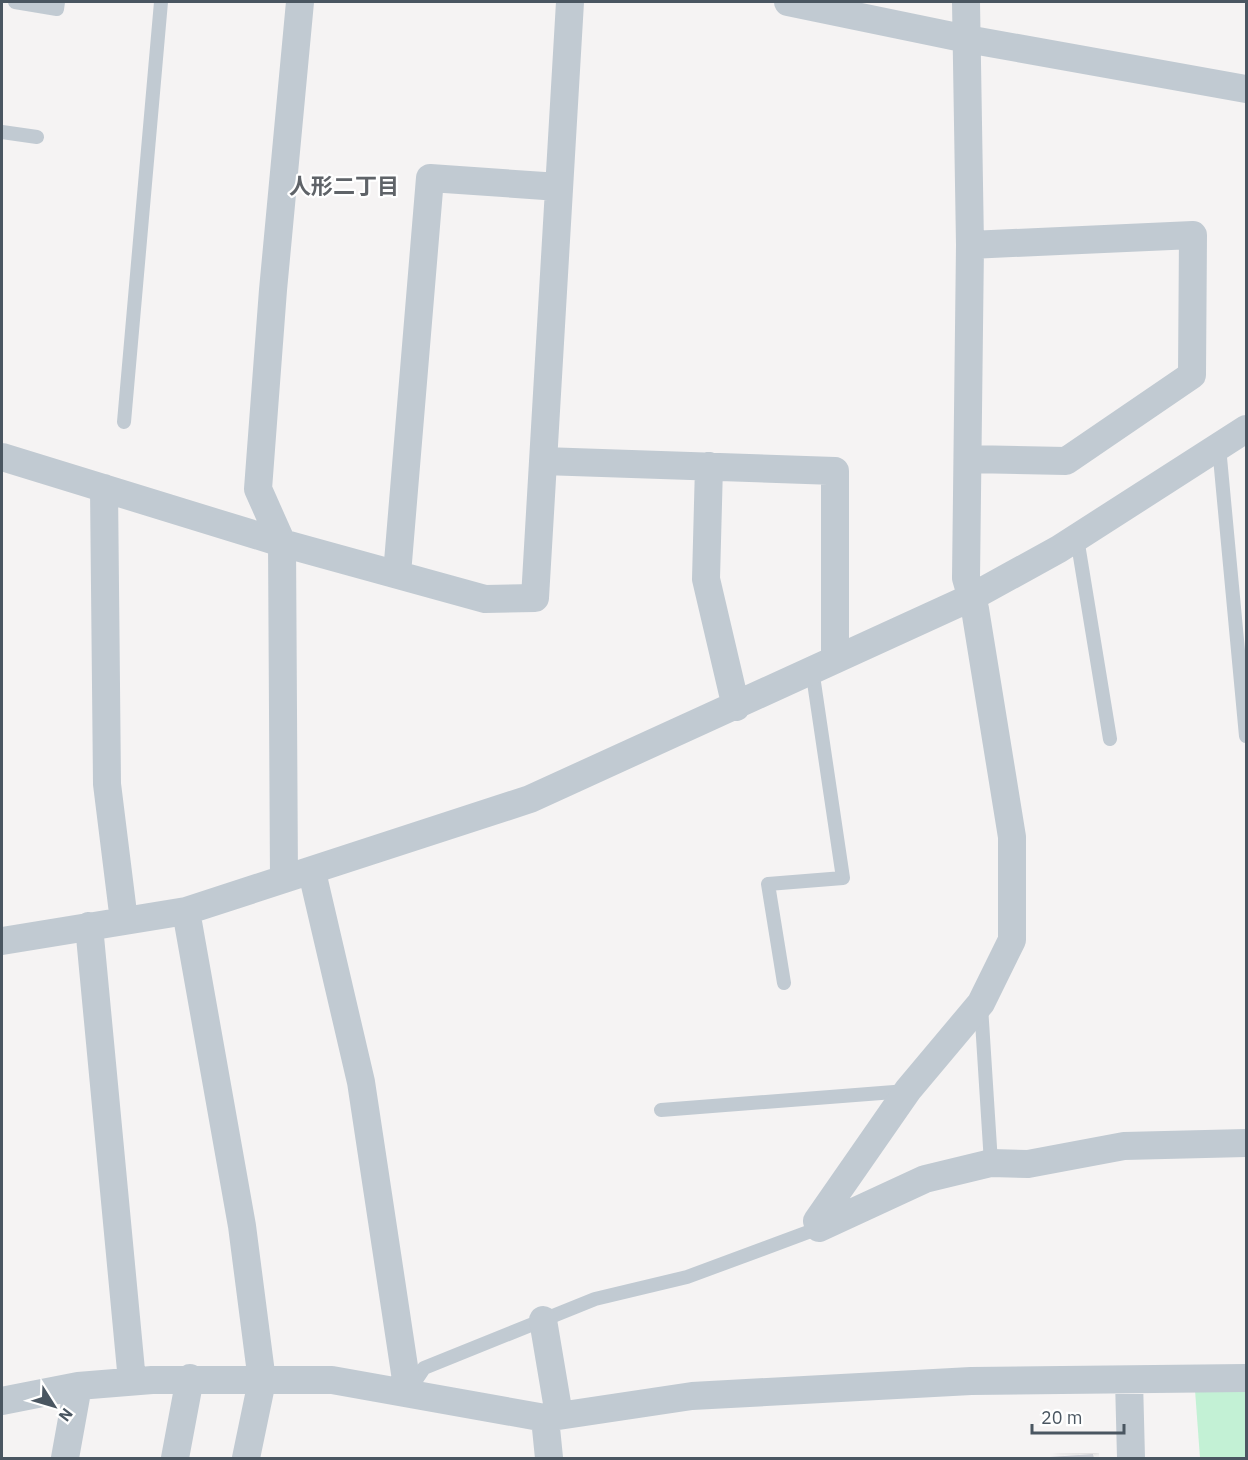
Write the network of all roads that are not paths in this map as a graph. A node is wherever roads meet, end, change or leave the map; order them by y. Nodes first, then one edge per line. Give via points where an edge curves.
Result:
1 (15, 2) edge
2 (58, 2) edge
3 (161, 2) edge
4 (300, 2) edge
5 (570, 2) edge
6 (788, 2) edge
7 (966, 2) edge
8 (967, 39) junction
9 (1246, 89) edge
10 (2, 132) edge
11 (37, 137) dead end
12 (559, 187) junction
13 (970, 246) junction
14 (124, 422) dead end
15 (1246, 429) edge
16 (1219, 447) junction
17 (2, 457) edge
18 (968, 459) junction
19 (543, 461) junction
20 (709, 466) junction
21 (104, 488) junction
22 (1077, 538) junction
23 (282, 543) junction
24 (397, 574) junction
25 (970, 598) junction
26 (824, 664) junction
27 (736, 707) junction
28 (1246, 736) edge
29 (1110, 740) dead end
30 (312, 872) junction
31 (284, 879) junction
32 (186, 911) junction
33 (124, 921) junction
34 (89, 926) junction
35 (2, 941) edge
36 (784, 982) dead end
37 (981, 1004) junction
38 (908, 1090) junction
39 (661, 1110) dead end
40 (1246, 1143) edge
41 (991, 1163) junction
42 (819, 1228) junction
43 (543, 1320) junction
44 (190, 1378) junction
45 (1246, 1378) edge
46 (1130, 1380) junction
47 (132, 1381) junction
48 (262, 1381) junction
49 (78, 1386) junction
50 (408, 1393) junction
51 (2, 1401) edge
52 (552, 1416) junction
53 (65, 1458) edge
54 (175, 1458) edge
55 (246, 1458) edge
56 (549, 1458) edge
57 (1131, 1458) edge

1 - 2 lane via 57,9
3 - 14 lane
4 - 23 street via 258,489
5 - 12 street
6 - 8 street
7 - 8 street
8 - 9 street
8 - 13 street
10 - 11 lane
12 - 19 street
12 - 24 street via 430,178
13 - 18 street
13 - 18 street via 1193,236 1192,375 1066,462
15 - 16 street
16 - 22 street
16 - 28 lane
17 - 21 street
18 - 25 street via 966,578
19 - 20 street
19 - 24 street via 535,598 485,598
20 - 26 street via 835,471
20 - 27 street via 706,579
21 - 23 street
21 - 33 street via 106,784
22 - 25 street
22 - 29 lane
23 - 24 street
23 - 31 street
25 - 26 street
25 - 37 street via 975,609 1012,837 1012,940
26 - 27 street
26 - 36 lane via 843,878 768,884
27 - 30 street via 530,800
30 - 31 street
30 - 50 street via 361,1082
31 - 32 street
32 - 33 street
32 - 48 street via 242,1226
33 - 34 street
34 - 35 street
34 - 47 street
37 - 38 street
37 - 41 lane
38 - 39 lane
38 - 42 street via 817,1221
40 - 41 street via 1124,1146 1028,1164
41 - 42 street via 925,1179
42 - 43 lane via 687,1277 595,1299
43 - 50 lane via 424,1368
43 - 52 street
44 - 47 street
44 - 48 street
44 - 54 street
45 - 46 street
46 - 52 street via 971,1382 692,1396
46 - 57 street
47 - 49 street
48 - 50 street via 332,1380
48 - 55 street
49 - 51 street
49 - 53 street
50 - 52 street
52 - 56 street

